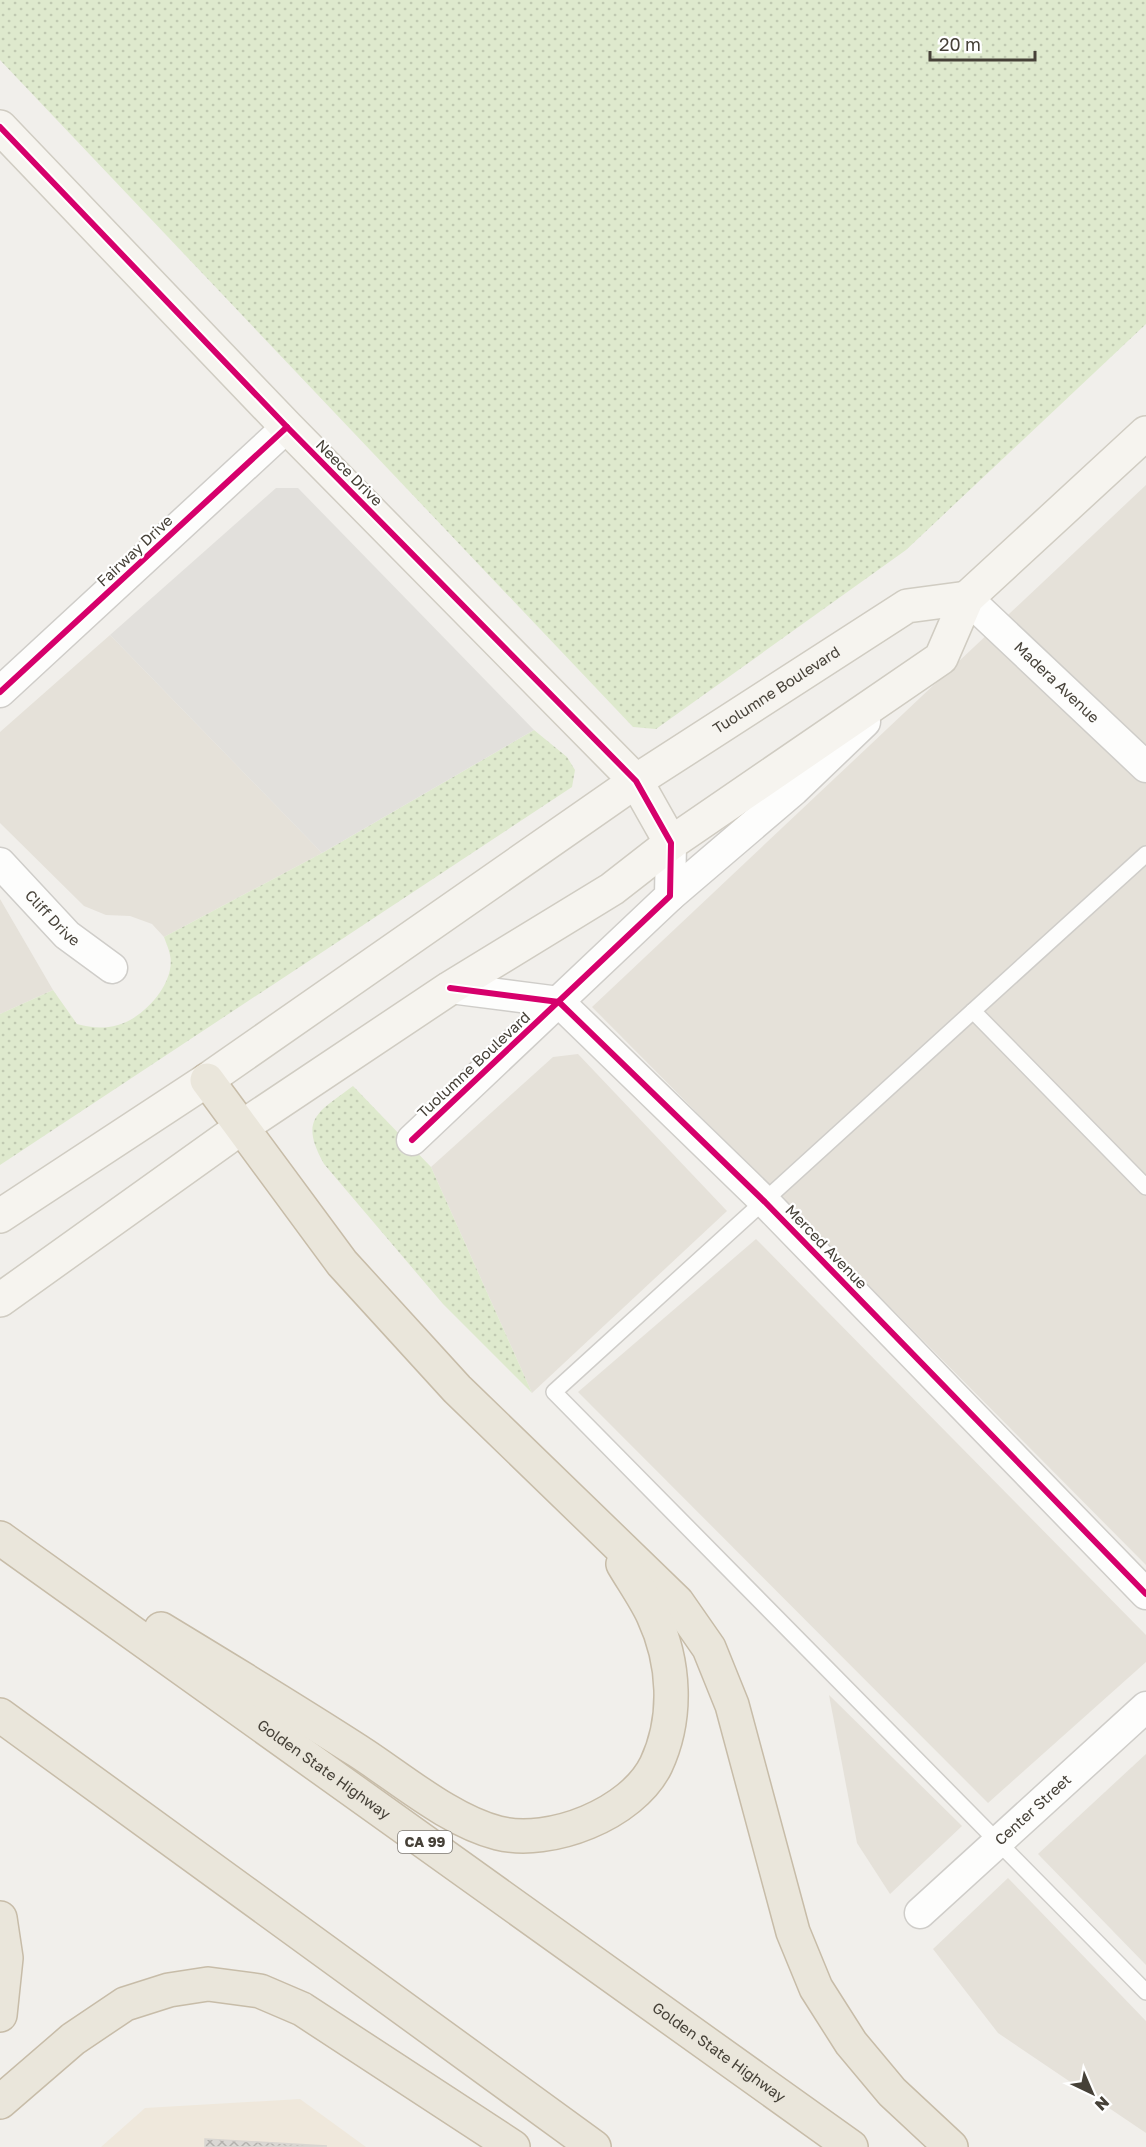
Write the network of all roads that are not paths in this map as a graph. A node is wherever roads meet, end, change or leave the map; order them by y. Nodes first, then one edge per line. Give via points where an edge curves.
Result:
1 (0, 127) edge
2 (287, 427) junction
3 (1146, 433) edge
4 (967, 598) junction
5 (904, 684) junction
6 (0, 692) edge
7 (1146, 767) edge
8 (636, 781) junction
9 (671, 843) junction
10 (1146, 854) edge
11 (0, 863) edge
12 (670, 896) junction
13 (112, 968) dead end
14 (450, 988) junction
15 (559, 1002) junction
16 (973, 1011) junction
17 (207, 1080) junction
18 (242, 1127) junction
19 (412, 1140) dead end
20 (1146, 1187) edge
21 (765, 1202) junction
22 (0, 1216) edge
23 (0, 1300) edge
24 (0, 1531) edge
25 (605, 1535) junction
26 (0, 1538) edge
27 (1146, 1594) edge
28 (1146, 1707) edge
29 (0, 1715) edge
30 (999, 1842) junction
31 (920, 1913) dead end
32 (0, 1918) edge
33 (1146, 1992) edge
34 (0, 2015) edge
35 (0, 2102) edge
36 (513, 2147) edge
37 (594, 2147) edge
38 (850, 2147) edge
39 (951, 2147) edge

1 - 2 main road, Neece Drive
2 - 6 street, Fairway Drive
2 - 8 main road, Neece Drive
3 - 4 main road, Tuolumne Boulevard
4 - 5 main road, Tuolumne Boulevard via 941,658
4 - 7 street, Madera Avenue
4 - 8 main road, Tuolumne Boulevard via 907,606
5 - 9 main road, Tuolumne Boulevard
5 - 12 street, Tuolumne Boulevard via 795,790
8 - 9 main road, Neece Drive
8 - 17 main road, Tuolumne Boulevard
9 - 12 street
9 - 14 main road, Tuolumne Boulevard via 612,889
10 - 16 lane
11 - 13 street, Cliff Drive via 67,935
12 - 15 street, Tuolumne Boulevard
14 - 15 street
14 - 18 main road, Tuolumne Boulevard
15 - 19 street, Tuolumne Boulevard
15 - 21 street, Merced Avenue
16 - 20 lane
16 - 21 lane
17 - 18 highway
17 - 22 main road, Tuolumne Boulevard
18 - 23 main road, Tuolumne Boulevard
18 - 25 highway via 342,1263 457,1389
21 - 27 street, Merced Avenue
21 - 30 lane via 554,1392
24 - 25 highway via 300,1713 464,1820 500,1833 523,1835 553,1833 588,1824 615,1808 640,1787 655,1766 665,1740 672,1682 665,1653 653,1616
25 - 39 highway via 677,1602 709,1648 732,1705 793,1932 816,1988 851,2043 892,2092
26 - 38 highway, Golden State Highway / CA 99
28 - 30 street, Center Street
29 - 37 highway
30 - 31 street, Center Street
30 - 33 lane
32 - 34 highway via 6,1958
35 - 36 highway via 74,2039 125,2004 169,1990 208,1984 260,1991 302,2009

